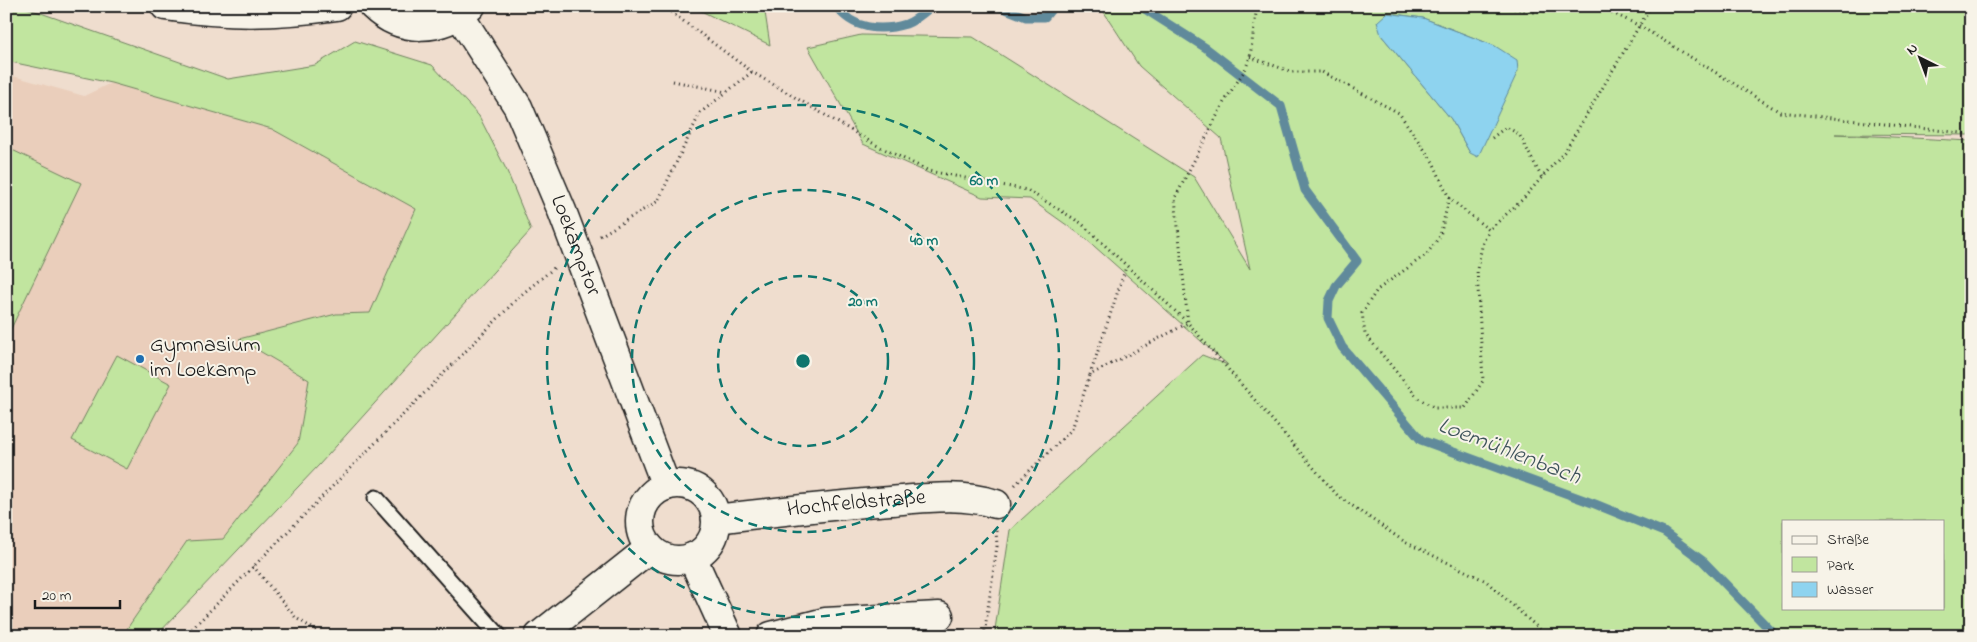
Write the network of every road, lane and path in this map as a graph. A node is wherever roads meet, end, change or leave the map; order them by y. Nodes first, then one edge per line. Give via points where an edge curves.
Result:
1 (165, 6) edge
2 (337, 6) edge
3 (373, 6) edge
4 (663, 6) edge
5 (1257, 6) edge
6 (1499, 6) edge
7 (1651, 6) edge
8 (292, 10) edge
9 (465, 11) edge
10 (1640, 26) junction
11 (1250, 57) junction
12 (752, 72) junction
13 (673, 81) dead end
14 (726, 92) junction
15 (1971, 134) edge
16 (1492, 138) dead end
17 (1542, 178) junction
18 (1448, 198) junction
19 (1489, 230) junction
20 (575, 251) junction
21 (1126, 267) junction
22 (1188, 324) junction
23 (1090, 375) junction
24 (666, 486) junction
25 (376, 498) dead end
26 (996, 504) junction
27 (716, 519) junction
28 (650, 548) junction
29 (692, 557) junction
30 (253, 566) junction
31 (939, 616) dead end
32 (186, 636) edge
33 (325, 636) edge
34 (499, 636) edge
35 (539, 636) edge
36 (728, 636) edge
37 (771, 636) edge
38 (984, 636) edge
39 (1547, 636) edge

1 - 8 street via 213,13
2 - 8 street
3 - 9 street via 395,22 428,27 444,23
4 - 12 path
5 - 11 path
6 - 10 path via 1534,12 1600,7
7 - 10 path
9 - 20 street, Loekamptor via 518,107 562,211
10 - 15 path via 1780,112
10 - 17 path via 1566,150
11 - 18 path via 1292,72 1322,72 1399,113 1433,162
11 - 22 path via 1175,198
12 - 14 path
12 - 21 path via 876,145 929,171 1028,190 1081,223
13 - 14 path
14 - 20 path via 700,113 658,201
16 - 17 path via 1506,127 1520,134
17 - 19 path
18 - 19 path
18 - 19 path via 1440,236 1427,254 1378,290 1362,313 1365,334 1418,398 1435,408 1465,408 1483,381 1477,269
20 - 24 street, Loekamptor
20 - 30 path via 521,295
21 - 22 path
21 - 23 path
22 - 23 path
22 - 39 path via 1338,496 1405,542 1486,581
23 - 26 path via 1072,429
24 - 27 street via 680,484 699,491 712,506
24 - 28 street via 650,496 641,512 640,531
25 - 34 lane
26 - 27 street, Hochfeldstraße via 976,498 937,498 819,506
26 - 38 path via 997,546
27 - 29 street via 714,535 705,548
28 - 29 street via 669,559
28 - 35 street
29 - 36 street
30 - 32 path
30 - 33 path via 296,618
31 - 37 street via 825,622

